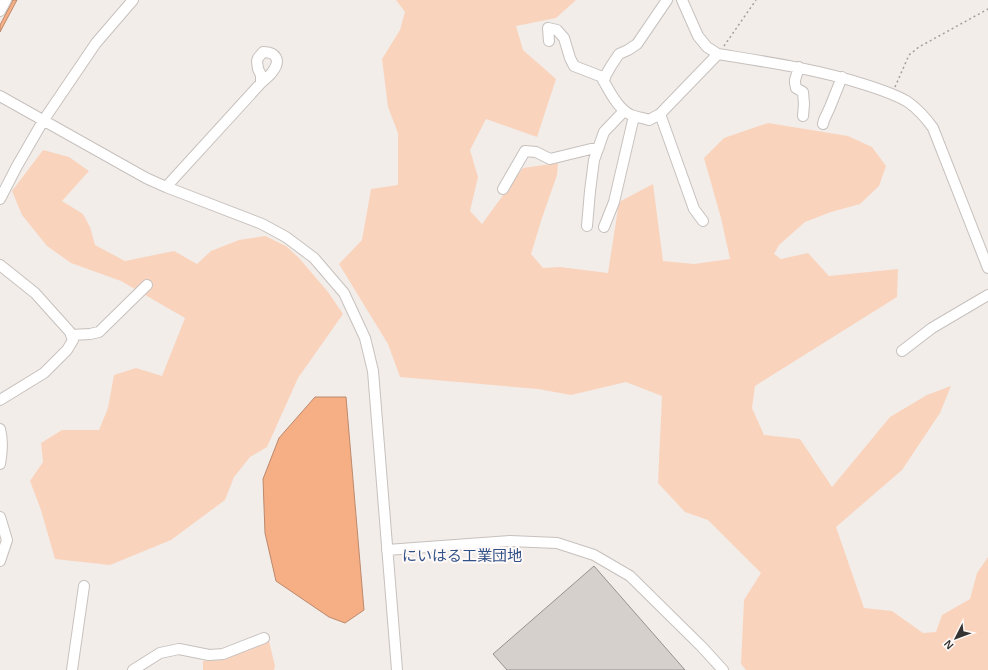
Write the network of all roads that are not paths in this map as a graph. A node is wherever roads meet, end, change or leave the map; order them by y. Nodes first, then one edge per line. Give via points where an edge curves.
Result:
1 (6, 0) edge
2 (132, 0) edge
3 (667, 0) edge
4 (682, 0) edge
5 (0, 11) edge
6 (549, 42) dead end
7 (718, 54) junction
8 (799, 67) junction
9 (842, 77) junction
10 (605, 78) junction
11 (261, 82) dead end
12 (0, 96) edge
13 (624, 111) junction
14 (660, 114) junction
15 (634, 116) junction
16 (803, 116) dead end
17 (43, 121) junction
18 (823, 124) dead end
19 (599, 147) junction
20 (166, 187) junction
21 (503, 189) dead end
22 (0, 199) edge
23 (703, 221) dead end
24 (587, 226) dead end
25 (604, 227) dead end
26 (0, 265) edge
27 (988, 268) edge
28 (147, 285) dead end
29 (988, 295) edge
30 (71, 335) junction
31 (902, 351) dead end
32 (0, 400) edge
33 (0, 429) edge
34 (0, 464) edge
35 (0, 517) edge
36 (387, 550) junction
37 (0, 561) edge
38 (84, 586) dead end
39 (264, 638) dead end
40 (72, 670) edge
41 (133, 670) edge
42 (397, 670) edge
43 (723, 670) edge

1 - 5 street
2 - 17 street via 96,43
3 - 10 street via 637,44 619,54
4 - 7 street via 698,36 707,47
6 - 10 street via 548,28 557,30 564,38 574,66
7 - 8 street
7 - 14 street
8 - 9 street
8 - 16 street via 795,83 796,88 803,92
9 - 18 street
9 - 27 street via 892,94 927,118
10 - 13 street via 603,80 608,90
11 - 20 street
12 - 17 street
13 - 15 street
13 - 19 street via 604,132
14 - 15 street via 649,120
14 - 23 street via 694,209
15 - 25 street via 614,202
17 - 20 street
17 - 22 street
19 - 21 street via 550,159 536,152 525,151
19 - 24 street via 594,160
20 - 36 street via 262,224 286,237 314,258 344,293 365,338 373,371
26 - 30 street via 35,293
28 - 30 street via 99,332
29 - 31 street via 932,328
30 - 32 street via 73,340 67,350 44,373
33 - 34 street
35 - 37 street via 7,540
36 - 42 street
36 - 43 street via 510,541 557,543 594,555 630,576
38 - 40 street
39 - 41 street via 223,654 209,656 179,648 160,653

